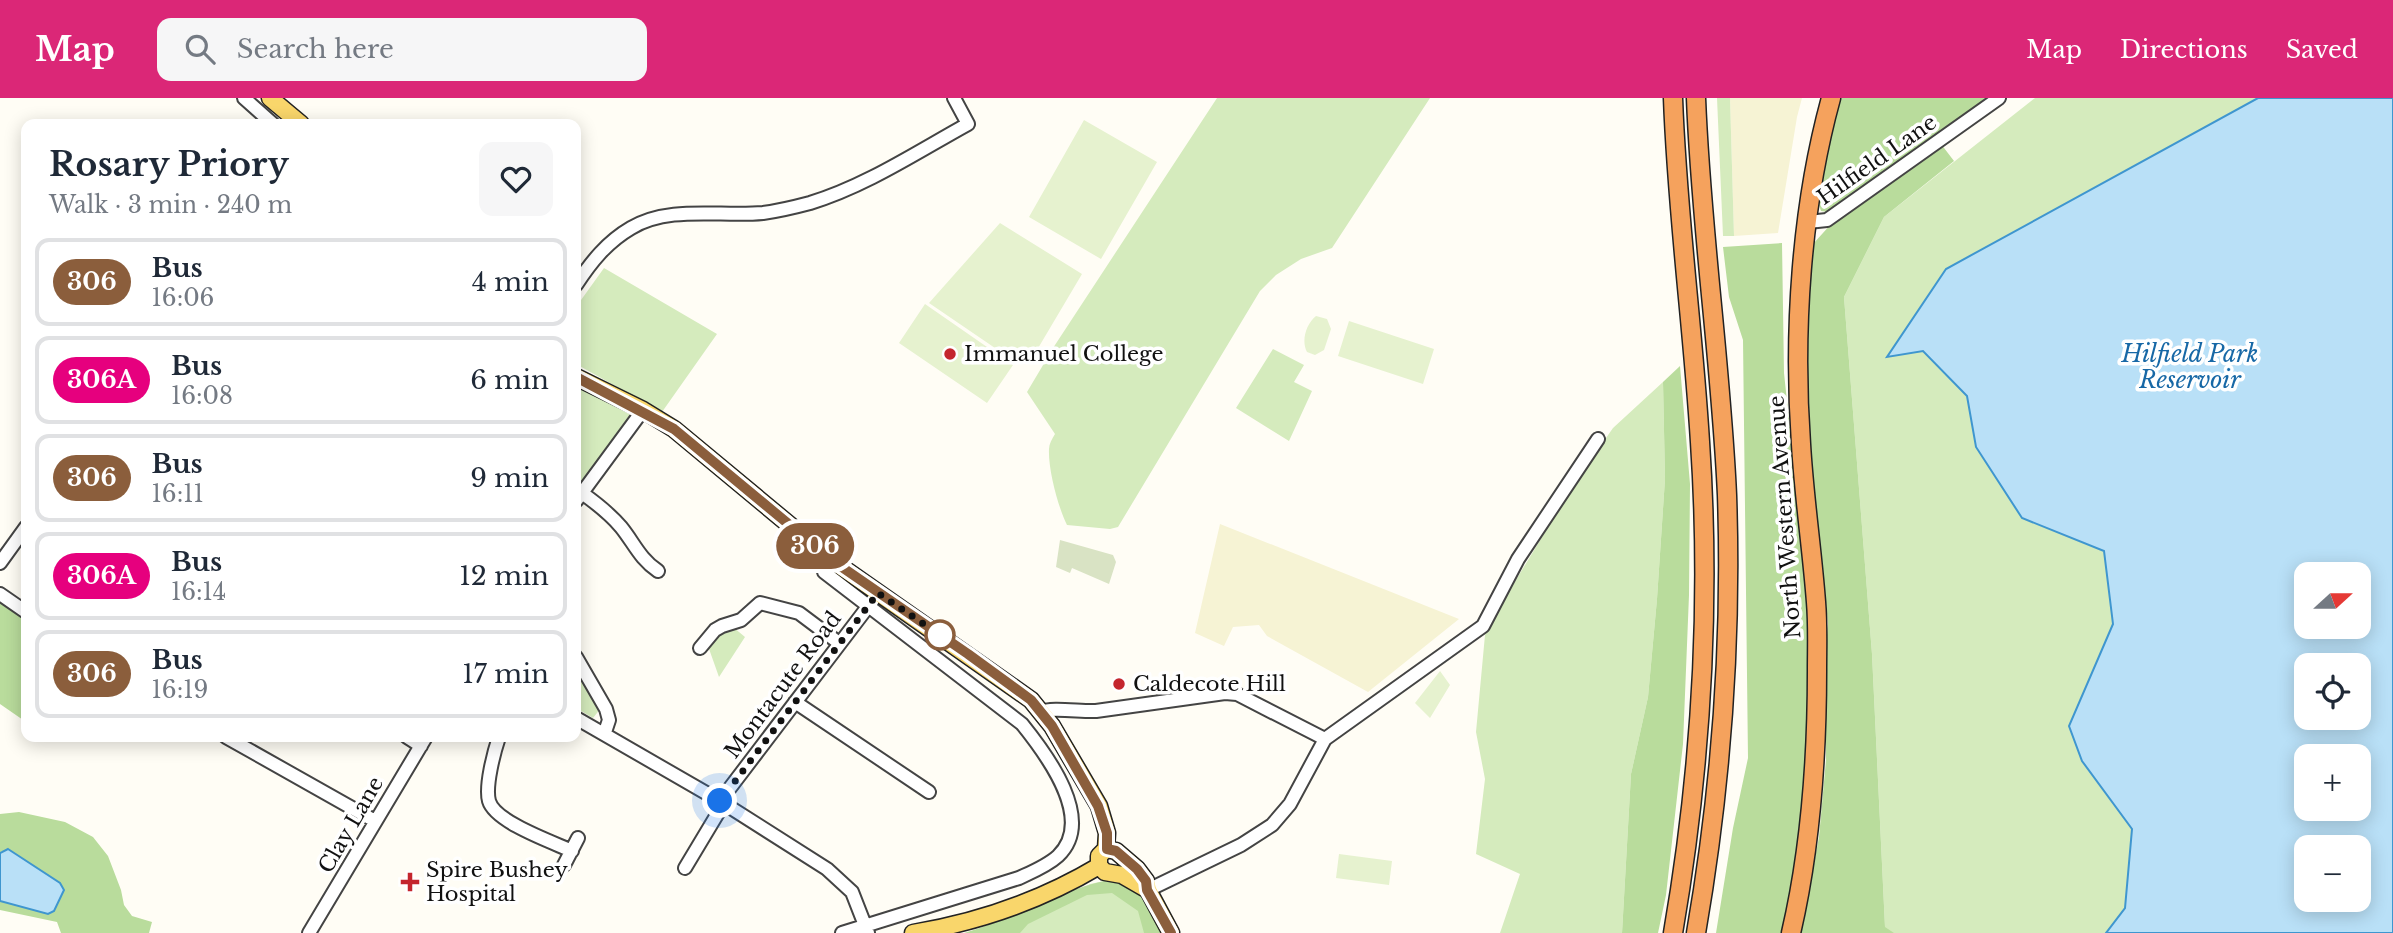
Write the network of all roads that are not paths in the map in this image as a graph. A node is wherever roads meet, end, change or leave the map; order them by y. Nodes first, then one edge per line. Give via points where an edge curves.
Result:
1 (244, 98) edge
2 (270, 98) edge
3 (954, 98) edge
4 (1673, 98) edge
5 (1696, 98) edge
6 (1831, 98) edge
7 (1999, 98) edge
8 (267, 119) edge
9 (295, 119) edge
10 (1808, 222) junction
11 (581, 278) edge
12 (581, 379) edge
13 (643, 410) junction
14 (1598, 439) dead end
15 (581, 494) edge
16 (581, 498) edge
17 (21, 534) edge
18 (0, 562) edge
19 (657, 571) dead end
20 (824, 572) dead end
21 (0, 594) edge
22 (873, 599) junction
23 (21, 609) edge
24 (839, 643) junction
25 (700, 648) dead end
26 (581, 665) edge
27 (795, 702) junction
28 (1042, 712) junction
29 (581, 720) edge
30 (605, 732) junction
31 (1325, 739) junction
32 (235, 742) edge
33 (423, 742) edge
34 (498, 742) edge
35 (929, 792) dead end
36 (722, 802) junction
37 (375, 821) junction
38 (578, 838) dead end
39 (572, 851) junction
40 (1110, 861) junction
41 (564, 865) dead end
42 (685, 868) dead end
43 (1147, 890) junction
44 (867, 929) edge
45 (309, 933) edge
46 (842, 933) edge
47 (913, 933) edge
48 (1171, 933) edge
49 (1673, 933) edge
50 (1696, 933) edge
51 (1791, 933) edge

1 - 8 street
2 - 9 main road
3 - 11 street via 968,124 849,189 763,213 667,215 649,220 611,242
4 - 49 highway via 1700,441 1704,599 1696,751
5 - 50 highway via 1723,439 1728,587 1718,766
6 - 10 highway, North Western Avenue
7 - 10 street, Hilfield Lane via 1827,220
10 - 51 highway, North Western Avenue via 1798,377 1816,604 1817,702 1812,807
12 - 13 main road
13 - 15 street
13 - 22 main road via 694,443
14 - 31 street via 1518,559 1483,626
16 - 19 street via 607,512 642,559
17 - 18 street
20 - 22 street
21 - 23 street
22 - 24 street, Montacute Road
22 - 28 main road via 1010,684
22 - 44 street via 1022,724 1066,793 1073,820 1059,855 1031,872
24 - 25 street via 799,613 760,603 741,620 715,630
24 - 27 street, Montacute Road
26 - 30 street via 607,709
27 - 35 street
27 - 36 street, Montacute Road
28 - 31 street via 1048,708 1096,711 1237,694
28 - 40 main road via 1098,806
29 - 30 street
30 - 36 street
31 - 43 street via 1290,804 1272,825
32 - 37 street
33 - 37 street, Clay Lane
34 - 39 street via 488,793 491,806 506,819
36 - 42 street, Montacute Road
36 - 44 street via 844,883
37 - 45 street, Clay Lane
38 - 39 street
39 - 41 street
40 - 43 main road
40 - 47 main road via 1019,905
43 - 48 main road
44 - 46 street

